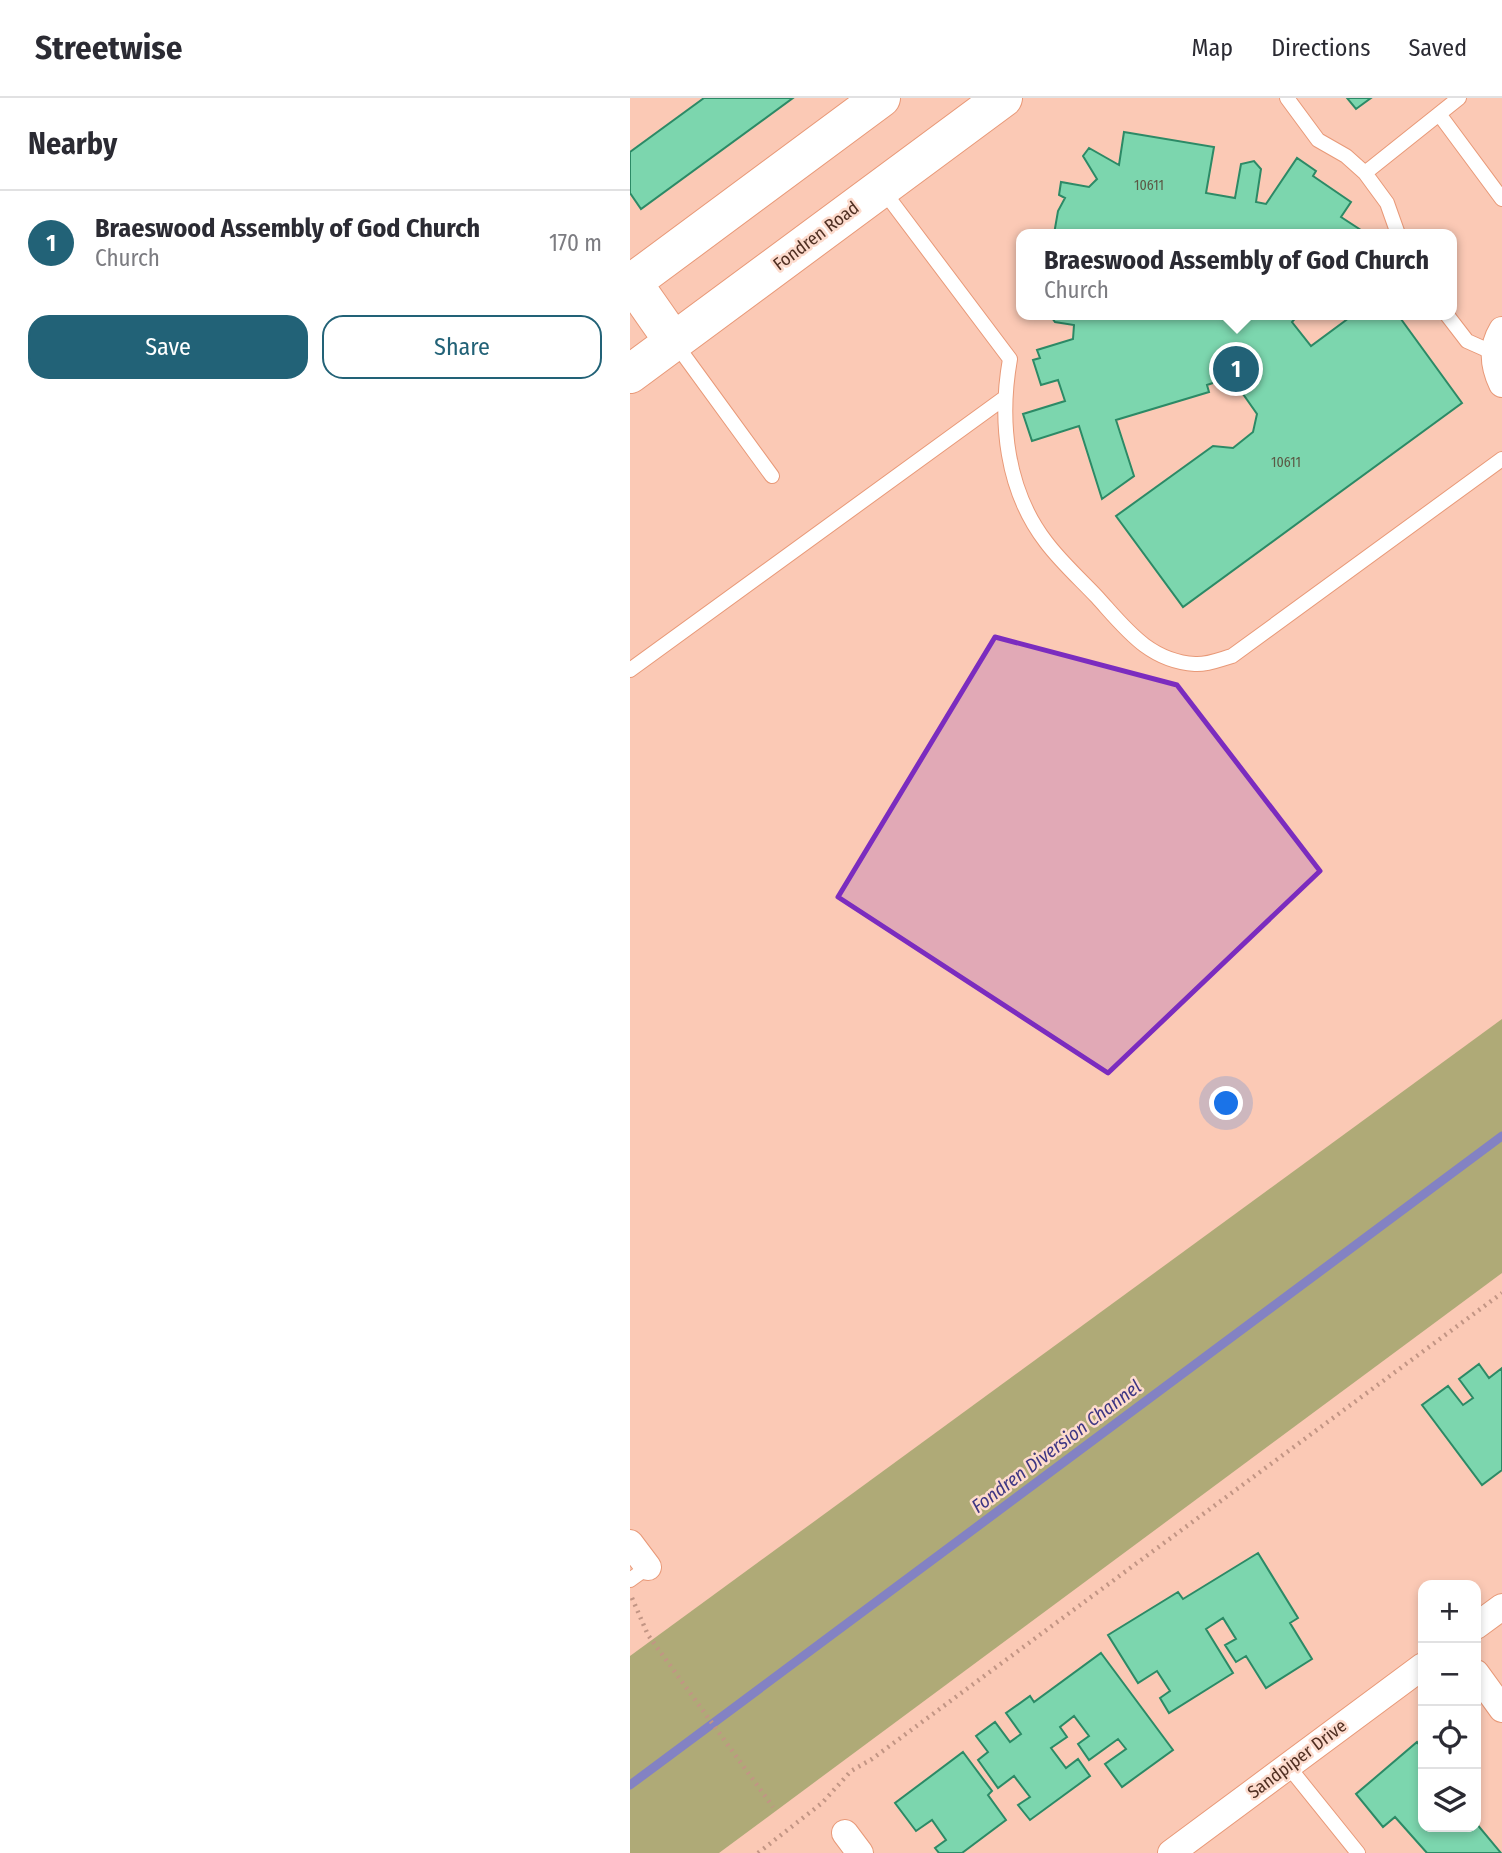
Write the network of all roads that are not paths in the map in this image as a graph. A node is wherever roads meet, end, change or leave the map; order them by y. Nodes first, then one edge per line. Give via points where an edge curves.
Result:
1 (881, 98) edge
2 (1003, 98) edge
3 (1287, 98) edge
4 (1459, 98) edge
5 (1439, 114) junction
6 (1365, 173) junction
7 (881, 188) junction
8 (1502, 199) edge
9 (1396, 229) edge
10 (631, 282) edge
11 (1451, 320) edge
12 (674, 342) junction
13 (1498, 342) edge
14 (630, 374) edge
15 (1502, 384) edge
16 (1003, 398) junction
17 (1502, 459) edge
18 (772, 476) dead end
19 (630, 670) edge
20 (630, 1543) edge
21 (639, 1574) edge
22 (1502, 1607) edge
23 (1481, 1622) edge
24 (1418, 1669) edge
25 (1481, 1680) edge
26 (1502, 1709) edge
27 (1288, 1766) junction
28 (1171, 1853) edge
29 (1358, 1853) edge

1 - 10 main road
2 - 7 main road, Fondren Road
3 - 6 lane via 1318,140
4 - 5 lane
5 - 6 lane
5 - 8 lane
6 - 9 lane via 1387,203
7 - 12 main road, Fondren Road
7 - 16 lane via 1010,359
10 - 12 main road
11 - 13 lane via 1467,341
12 - 14 main road, Fondren Road
12 - 18 lane
13 - 15 street via 1495,368
16 - 17 lane via 1008,453 1025,509 1046,542 1140,645 1197,664 1232,656
16 - 19 lane
20 - 21 street
22 - 23 street
24 - 27 street, Sandpiper Drive
25 - 26 street
27 - 28 street, Sandpiper Drive
27 - 29 lane

